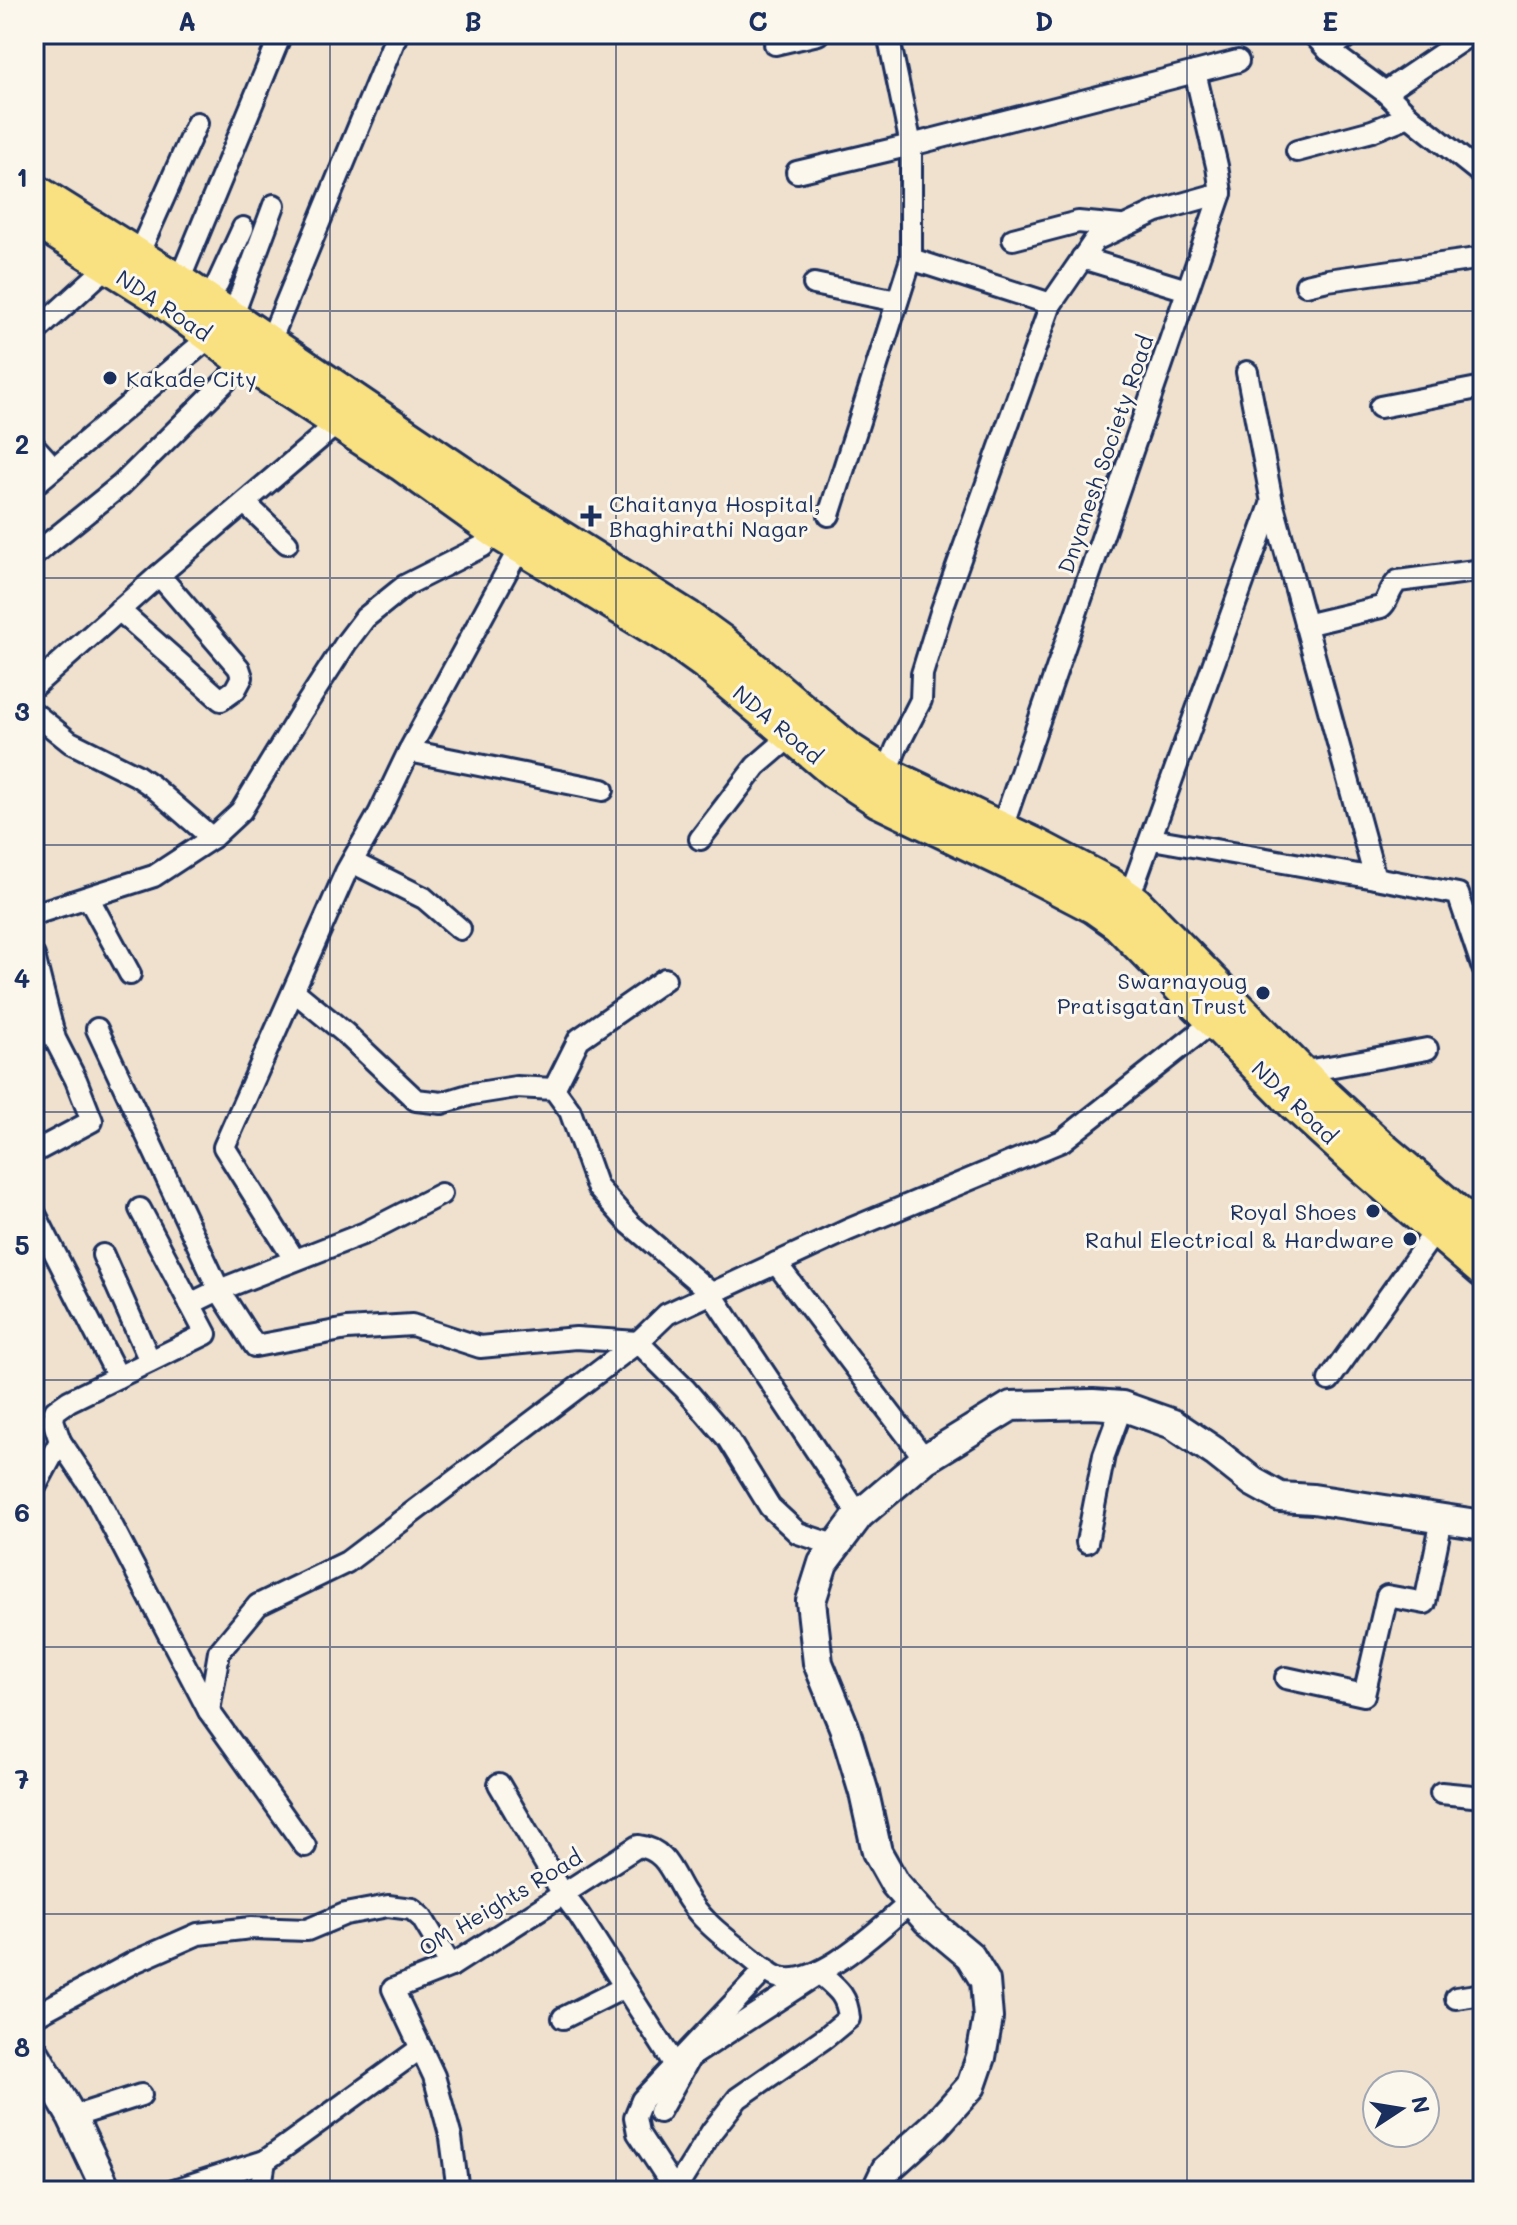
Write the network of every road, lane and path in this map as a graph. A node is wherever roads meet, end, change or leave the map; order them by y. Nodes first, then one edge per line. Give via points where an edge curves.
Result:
1 (281, 34) edge
2 (397, 34) edge
3 (818, 34) edge
4 (888, 34) edge
5 (1313, 34) edge
6 (1351, 34) edge
7 (1471, 34) edge
8 (775, 44) dead end
9 (1328, 50) junction
10 (1238, 61) dead end
11 (1195, 72) junction
12 (1385, 92) junction
13 (1409, 116) junction
14 (197, 123) dead end
15 (911, 145) junction
16 (1297, 151) dead end
17 (797, 172) dead end
18 (1483, 175) edge
19 (34, 190) edge
20 (1221, 193) junction
21 (274, 205) dead end
22 (34, 219) edge
23 (1124, 226) junction
24 (243, 228) dead end
25 (1013, 239) dead end
26 (138, 255) junction
27 (1082, 258) junction
28 (1483, 258) edge
29 (911, 259) junction
30 (108, 266) junction
31 (179, 281) junction
32 (814, 284) dead end
33 (1306, 285) dead end
34 (1187, 290) junction
35 (897, 301) junction
36 (1051, 304) junction
37 (217, 319) junction
38 (34, 333) edge
39 (257, 353) junction
40 (1247, 372) dead end
41 (1483, 387) edge
42 (1380, 407) dead end
43 (339, 422) junction
44 (34, 446) edge
45 (54, 468) junction
46 (34, 485) edge
47 (1272, 502) junction
48 (245, 503) junction
49 (829, 515) dead end
50 (514, 525) junction
51 (287, 543) dead end
52 (34, 555) edge
53 (1483, 570) edge
54 (159, 575) junction
55 (119, 610) junction
56 (1305, 625) junction
57 (34, 686) edge
58 (34, 713) edge
59 (791, 736) junction
60 (409, 751) junction
61 (882, 787) junction
62 (603, 790) dead end
63 (1002, 828) junction
64 (212, 838) junction
65 (700, 839) dead end
66 (1152, 839) junction
67 (352, 862) junction
68 (1375, 878) junction
69 (88, 897) junction
70 (1124, 911) junction
71 (34, 914) edge
72 (460, 929) dead end
73 (34, 956) edge
74 (1483, 968) edge
75 (130, 974) dead end
76 (665, 979) dead end
77 (294, 991) junction
78 (1214, 1021) junction
79 (97, 1029) dead end
80 (1427, 1049) dead end
81 (1301, 1072) junction
82 (554, 1089) junction
83 (35, 1150) edge
84 (441, 1194) dead end
85 (140, 1209) dead end
86 (34, 1212) edge
87 (1436, 1230) junction
88 (1483, 1234) edge
89 (103, 1255) dead end
90 (294, 1259) junction
91 (776, 1263) junction
92 (1483, 1271) edge
93 (219, 1290) junction
94 (711, 1293) junction
95 (190, 1304) junction
96 (638, 1342) junction
97 (150, 1361) junction
98 (118, 1377) junction
99 (1329, 1380) dead end
100 (1122, 1406) junction
101 (60, 1441) junction
102 (925, 1459) junction
103 (34, 1489) edge
104 (859, 1515) junction
105 (1442, 1519) junction
106 (1483, 1525) edge
107 (1087, 1542) dead end
108 (837, 1546) junction
109 (1286, 1678) dead end
110 (209, 1711) junction
111 (499, 1784) dead end
112 (1441, 1793) dead end
113 (1483, 1797) edge
114 (305, 1846) dead end
115 (563, 1894) junction
116 (911, 1902) junction
117 (451, 1966) junction
118 (766, 1969) junction
119 (819, 1973) junction
120 (625, 1987) junction
121 (1483, 1994) edge
122 (1456, 1998) dead end
123 (34, 2016) edge
124 (563, 2018) dead end
125 (421, 2048) junction
126 (34, 2052) edge
127 (675, 2065) junction
128 (141, 2095) dead end
129 (659, 2112) dead end
130 (72, 2117) junction
131 (265, 2161) junction
132 (672, 2190) edge
133 (107, 2191) edge
134 (171, 2191) edge
135 (260, 2191) edge
136 (458, 2191) edge
137 (876, 2191) edge

1 - 31 street
2 - 39 street
3 - 8 street
4 - 15 street
5 - 9 street
6 - 9 street
7 - 12 street
9 - 12 street
10 - 11 street
11 - 15 street
11 - 20 street
12 - 13 street
13 - 16 street
13 - 18 street
14 - 26 street
15 - 17 street
15 - 29 street
19 - 26 main road, NDA Road
20 - 23 street
20 - 34 street, Dnyanesh Society Road
21 - 37 street
22 - 30 main road, NDA Road
23 - 25 street via 1078,222
23 - 27 street via 1095,240
24 - 37 street
26 - 31 main road, NDA Road
27 - 34 street
27 - 36 street
28 - 33 street
29 - 35 street
29 - 36 street
30 - 37 main road, NDA Road via 153,294
30 - 38 street
31 - 37 main road, NDA Road
32 - 35 street
34 - 63 street, Dnyanesh Society Road
35 - 49 street
36 - 61 street via 942,609 922,674 921,700
37 - 39 main road, NDA Road
37 - 45 street
39 - 43 main road, NDA Road
39 - 50 main road, NDA Road
39 - 52 street via 121,485
40 - 47 street
41 - 42 street
43 - 48 street
43 - 50 main road, NDA Road via 401,464
44 - 45 street
45 - 46 street
47 - 56 street
47 - 66 street
48 - 51 street
48 - 54 street
50 - 59 main road, NDA Road via 705,663
50 - 60 street
50 - 61 main road, NDA Road via 688,617 850,750
50 - 64 street via 406,585 365,618 241,811
53 - 56 street via 1398,581 1381,607
54 - 55 street
54 - 55 street via 239,668 242,677 235,690 221,700
55 - 57 street
56 - 68 street
58 - 64 street via 70,742 152,786
59 - 61 main road, NDA Road via 833,771
59 - 65 street via 756,766
60 - 62 street
60 - 67 street
61 - 63 main road, NDA Road
61 - 70 main road, NDA Road via 1094,907
63 - 70 main road, NDA Road via 1108,883
64 - 69 street via 154,876
66 - 68 street
66 - 70 street
67 - 72 street via 424,898
67 - 77 street
68 - 74 street via 1458,894
69 - 71 street
69 - 75 street
70 - 78 main road, NDA Road
70 - 81 main road, NDA Road via 1163,929
73 - 83 street via 55,1039 92,1121
76 - 82 street via 579,1039
77 - 82 street via 416,1100 442,1103 516,1087
77 - 90 street via 224,1147
78 - 87 main road, NDA Road via 1294,1104
78 - 91 street via 1062,1141
79 - 93 street
80 - 81 street
81 - 88 main road, NDA Road
82 - 94 street via 570,1111 597,1187 630,1224
84 - 90 street via 365,1233
85 - 95 street
86 - 98 street
87 - 92 main road, NDA Road
87 - 99 street
89 - 97 street
90 - 93 street
91 - 94 street
91 - 102 street
93 - 95 street
93 - 96 street via 255,1346 347,1329 412,1325 480,1347 576,1338
94 - 96 street via 667,1314
94 - 104 street
95 - 97 street via 206,1334
96 - 108 street via 728,1439 770,1507 798,1533
96 - 110 street via 347,1562 258,1605 219,1652
97 - 98 street
98 - 101 street via 55,1411
100 - 102 street via 1011,1406
100 - 105 street via 1173,1424 1280,1497
100 - 107 street via 1104,1455
101 - 103 street
101 - 110 street via 96,1495
102 - 104 street
104 - 108 street
105 - 106 street
105 - 109 street via 1425,1603 1387,1596 1364,1695
108 - 116 street via 823,1563 811,1601 818,1663 844,1727 877,1852
110 - 114 street
111 - 115 street
112 - 113 street
115 - 117 street, OM Heights Road
115 - 118 street, OM Heights Road via 638,1846 650,1848 661,1854 709,1926
115 - 120 street
116 - 119 street
116 - 137 street via 970,1956 985,1981 988,2018 971,2086 886,2170
117 - 123 street via 422,1918 412,1909 388,1906 345,1914 307,1930 251,1928 198,1934
117 - 125 street, OM Heights Road via 393,1989
118 - 119 street via 777,1977 796,1979
118 - 127 street
119 - 129 street via 690,2057
119 - 132 street via 848,2002 849,2018 738,2098
120 - 124 street
120 - 127 street
121 - 122 street
125 - 131 street
125 - 136 street, OM Heights Road via 451,2138
126 - 130 street
127 - 132 street via 642,2100 635,2117 638,2133
128 - 130 street
130 - 133 street
131 - 134 street
131 - 135 street

